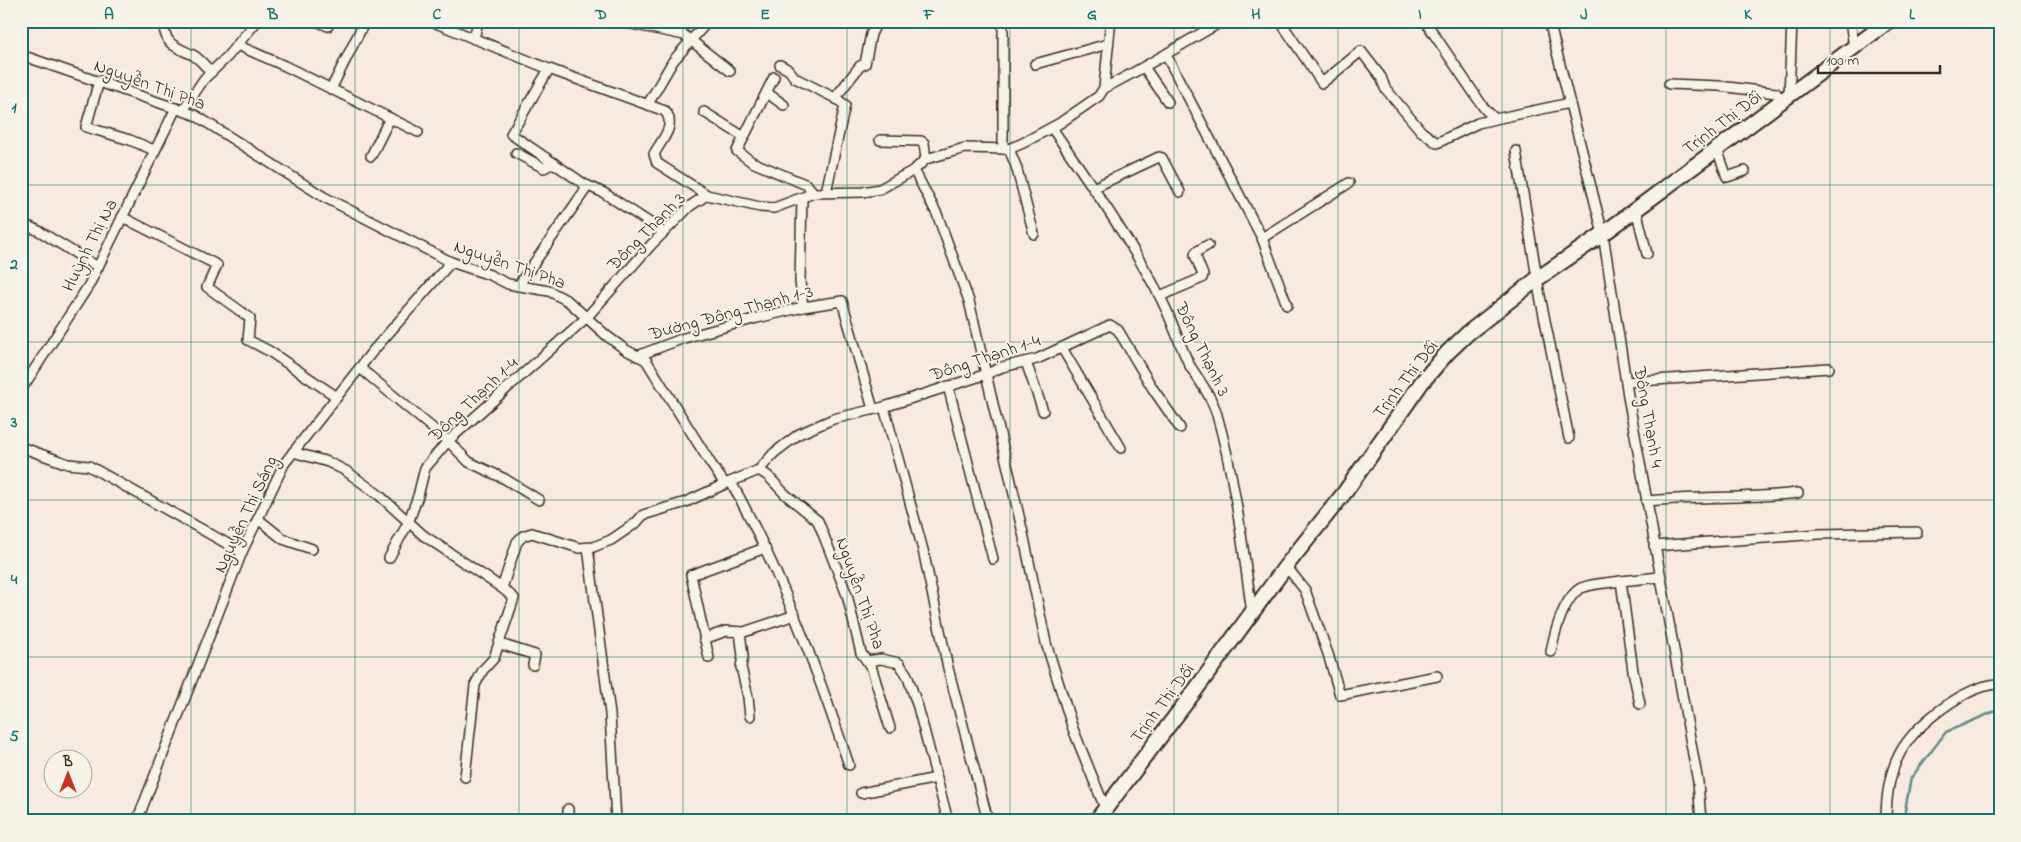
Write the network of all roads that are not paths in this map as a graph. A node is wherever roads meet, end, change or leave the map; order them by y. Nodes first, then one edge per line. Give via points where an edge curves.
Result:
1 (163, 21) edge
2 (257, 21) edge
3 (316, 21) edge
4 (331, 21) edge
5 (364, 21) edge
6 (431, 21) edge
7 (478, 21) edge
8 (617, 21) edge
9 (708, 21) edge
10 (1003, 21) edge
11 (1109, 21) edge
12 (1223, 21) edge
13 (1280, 21) edge
14 (1425, 21) edge
15 (1549, 21) edge
16 (1777, 21) edge
17 (1850, 21) edge
18 (1889, 21) edge
19 (1792, 22) edge
20 (876, 24) dead end
21 (474, 39) junction
22 (692, 40) junction
23 (237, 44) junction
24 (1108, 44) junction
25 (1854, 47) junction
26 (21, 55) edge
27 (1166, 55) junction
28 (780, 64) dead end
29 (1035, 64) dead end
30 (1144, 67) junction
31 (549, 69) junction
32 (730, 71) dead end
33 (211, 72) junction
34 (774, 77) dead end
35 (99, 81) junction
36 (1668, 84) dead end
37 (1104, 88) junction
38 (331, 89) junction
39 (767, 93) junction
40 (835, 98) junction
41 (1785, 98) junction
42 (1168, 102) dead end
43 (1570, 103) junction
44 (648, 104) junction
45 (784, 105) dead end
46 (180, 109) junction
47 (704, 112) dead end
48 (390, 118) junction
49 (1495, 119) junction
50 (1052, 128) junction
51 (418, 132) dead end
52 (744, 137) junction
53 (880, 140) dead end
54 (1006, 149) junction
55 (1717, 149) junction
56 (154, 150) junction
57 (1516, 151) dead end
58 (516, 153) dead end
59 (371, 156) dead end
60 (926, 159) junction
61 (554, 163) junction
62 (914, 170) junction
63 (1745, 171) dead end
64 (1349, 183) dead end
65 (588, 186) junction
66 (1093, 188) junction
67 (826, 192) junction
68 (1180, 192) dead end
69 (814, 193) junction
70 (707, 195) junction
71 (802, 198) junction
72 (1636, 210) junction
73 (122, 217) junction
74 (21, 223) edge
75 (664, 232) junction
76 (1034, 234) dead end
77 (1603, 234) junction
78 (1262, 238) junction
79 (1208, 245) dead end
80 (1647, 254) dead end
81 (451, 262) junction
82 (98, 267) junction
83 (1537, 279) junction
84 (518, 286) junction
85 (1160, 296) junction
86 (1287, 306) dead end
87 (803, 307) junction
88 (587, 317) junction
89 (1062, 348) junction
90 (637, 356) junction
91 (1026, 362) junction
92 (360, 368) junction
93 (1829, 368) dead end
94 (987, 374) junction
95 (1626, 382) junction
96 (948, 386) junction
97 (21, 390) edge
98 (337, 397) junction
99 (884, 407) junction
100 (873, 409) junction
101 (1043, 411) dead end
102 (1180, 428) dead end
103 (1569, 438) dead end
104 (448, 441) junction
105 (21, 447) edge
106 (1121, 448) dead end
107 (294, 452) junction
108 (759, 470) junction
109 (728, 483) junction
110 (1798, 493) dead end
111 (539, 500) dead end
112 (1646, 500) junction
113 (258, 519) junction
114 (408, 522) junction
115 (1917, 532) dead end
116 (1654, 546) junction
117 (588, 548) junction
118 (764, 548) junction
119 (312, 549) dead end
120 (242, 552) junction
121 (388, 558) dead end
122 (993, 559) dead end
123 (1286, 566) junction
124 (1660, 576) junction
125 (1621, 581) junction
126 (502, 588) junction
127 (1252, 613) junction
128 (795, 614) junction
129 (740, 632) junction
130 (704, 638) junction
131 (500, 644) junction
132 (1551, 652) dead end
133 (709, 658) dead end
134 (866, 661) junction
135 (533, 665) dead end
136 (1437, 676) dead end
137 (2000, 684) edge
138 (1640, 704) dead end
139 (750, 716) dead end
140 (890, 728) dead end
141 (849, 765) dead end
142 (465, 777) dead end
143 (937, 778) junction
144 (861, 794) dead end
145 (1105, 808) junction
146 (568, 809) dead end
147 (136, 821) edge
148 (568, 821) edge
149 (616, 821) edge
150 (948, 821) edge
151 (988, 821) edge
152 (1096, 821) edge
153 (1701, 821) edge
154 (1886, 821) edge

1 - 33 street via 169,42 193,55
2 - 23 street, Huỳnh Thị Na
3 - 4 street via 328,26
5 - 38 street
6 - 21 street
7 - 21 street
8 - 22 street via 684,35
9 - 22 street
10 - 54 street
11 - 24 street
12 - 27 street, Đông Thạnh 3
13 - 49 street via 1322,84 1361,51 1381,77 1385,88 1421,131 1437,143 1478,123
14 - 49 street via 1484,108
15 - 43 street, Đông Thạnh 4
16 - 19 street
17 - 25 street
18 - 25 main road, Trịnh Thị Dối
19 - 41 street
20 - 40 street via 866,64 860,66
21 - 31 street
22 - 32 street
22 - 44 street via 673,61
23 - 33 street, Huỳnh Thị Na
23 - 38 street
24 - 29 street
24 - 37 street
25 - 41 main road, Trịnh Thị Dối
26 - 35 street, Nguyễn Thị Pha
27 - 30 street, Đông Thạnh 3
27 - 78 street
28 - 40 street via 795,78
30 - 37 street, Đông Thạnh 3
30 - 42 street
31 - 44 street
31 - 61 street via 511,134
33 - 46 street, Huỳnh Thị Na
34 - 39 street
35 - 46 street, Nguyễn Thị Pha
35 - 56 street via 86,127
36 - 41 street via 1776,92
37 - 50 street, Đông Thạnh 3 via 1099,96
38 - 48 street
39 - 45 street
39 - 52 street
40 - 67 street via 845,106
41 - 55 main road, Trịnh Thị Dối
43 - 49 street
43 - 77 street, Đông Thạnh 4
44 - 70 street via 670,116 671,124 654,154 657,163
46 - 56 street, Huỳnh Thị Na
46 - 81 street, Nguyễn Thị Pha via 324,197
47 - 52 street
48 - 51 street
48 - 59 street
50 - 54 street, Đông Thạnh 3
50 - 66 street, Đông Thạnh 3
52 - 69 street via 737,151 752,162 807,185
53 - 60 street via 921,141
54 - 60 street, Đông Thạnh 3 via 965,148
54 - 76 street via 1016,166
55 - 63 street via 1727,177
55 - 72 main road, Trịnh Thị Dối
56 - 73 street, Huỳnh Thị Na
57 - 83 street
58 - 61 street via 544,168
60 - 62 street, Đông Thạnh 3
61 - 65 street
62 - 67 street, Đông Thạnh 3 via 880,189
62 - 94 street via 937,214 969,302
64 - 78 street
65 - 75 street
65 - 84 street
66 - 68 street via 1159,157
66 - 85 street, Đông Thạnh 3 via 1126,236
67 - 69 street, Đông Thạnh 3
69 - 71 street, Đông Thạnh 3
70 - 71 street, Đông Thạnh 3 via 774,208
70 - 75 street, Đông Thạnh 3 via 690,206
71 - 87 street via 800,281
72 - 77 main road, Trịnh Thị Dối
72 - 80 street
73 - 82 street, Huỳnh Thị Na
73 - 98 street via 217,265 207,287 250,318 248,340
74 - 82 street
75 - 88 street, Đông Thạnh 3
77 - 83 main road, Trịnh Thị Dối
77 - 95 street, Đông Thạnh 4
78 - 86 street
79 - 85 street via 1195,255 1202,278
81 - 84 street, Nguyễn Thị Pha
81 - 92 street, Nguyễn Thị Sáng
82 - 97 street, Huỳnh Thị Na
83 - 103 street
83 - 123 main road, Trịnh Thị Dối via 1468,332 1447,353
84 - 88 street, Nguyễn Thị Pha via 549,291
85 - 127 street, Đông Thạnh 3 via 1190,366 1212,401 1217,416 1246,558
87 - 90 street, Đường Đông Thạnh 1-3 via 684,338
87 - 100 street, Đường Đông Thạnh 1-3 via 842,301
88 - 90 street, Nguyễn Thị Pha via 607,336
88 - 104 street, Đông Thạnh 1-4
89 - 91 street, Đông Thạnh 1-4
89 - 102 street, Đông Thạnh 1-4 via 1110,325 1118,330
89 - 106 street
90 - 109 street, Nguyễn Thị Pha via 646,360 711,464
91 - 94 street, Đông Thạnh 1-4 via 1002,366
91 - 101 street
92 - 98 street, Nguyễn Thị Sáng
92 - 104 street
93 - 95 street
94 - 96 street, Đông Thạnh 1-4
94 - 145 street via 1046,643 1073,729
95 - 112 street, Đông Thạnh 4
96 - 99 street, Đông Thạnh 1-4
96 - 122 street
98 - 107 street, Nguyễn Thị Sáng
99 - 100 street, Đông Thạnh 1-4
99 - 151 street via 923,550 948,668
100 - 108 street, Đông Thạnh 1-4 via 833,419 799,434 774,453
104 - 111 street via 469,462
104 - 114 street, Đông Thạnh 1-4 via 425,468
105 - 120 street via 68,464 89,466
107 - 113 street, Nguyễn Thị Sáng via 284,464
107 - 114 street via 328,462 346,472 379,495
108 - 109 street
108 - 134 street, Nguyễn Thị Pha via 818,521 847,595 861,653
109 - 117 street via 686,502 643,515 611,540
109 - 118 street, Nguyễn Thị Pha
110 - 112 street
112 - 116 street, Đông Thạnh 4
113 - 119 street via 283,539
113 - 120 street, Nguyễn Thị Sáng
114 - 121 street, Đông Thạnh 1-4
114 - 126 street
115 - 116 street via 1819,534
116 - 124 street, Đông Thạnh 4
117 - 126 street via 532,533 524,536 518,542
117 - 149 street via 610,714
118 - 128 street, Nguyễn Thị Pha
118 - 130 street via 691,574
120 - 147 street, Nguyễn Thị Sáng
123 - 127 main road, Trịnh Thị Dối
123 - 136 street via 1305,590 1340,695
124 - 125 street
124 - 153 street, Đông Thạnh 4 via 1698,782
125 - 132 street via 1581,588 1576,593 1557,627
125 - 138 street
126 - 131 street via 514,598
127 - 145 main road, Trịnh Thị Dối
128 - 129 street
128 - 141 street, Nguyễn Thị Pha via 817,668
129 - 130 street via 726,631
129 - 139 street via 741,667
130 - 133 street
131 - 135 street via 535,655
131 - 142 street via 475,685
134 - 140 street via 872,669
134 - 143 street, Nguyễn Thị Pha via 881,658 899,663 907,675
137 - 154 street via 1983,686 1959,698 1927,718 1915,730 1894,765
143 - 144 street
143 - 150 street, Nguyễn Thị Pha
145 - 152 main road, Trịnh Thị Dối
146 - 148 street

